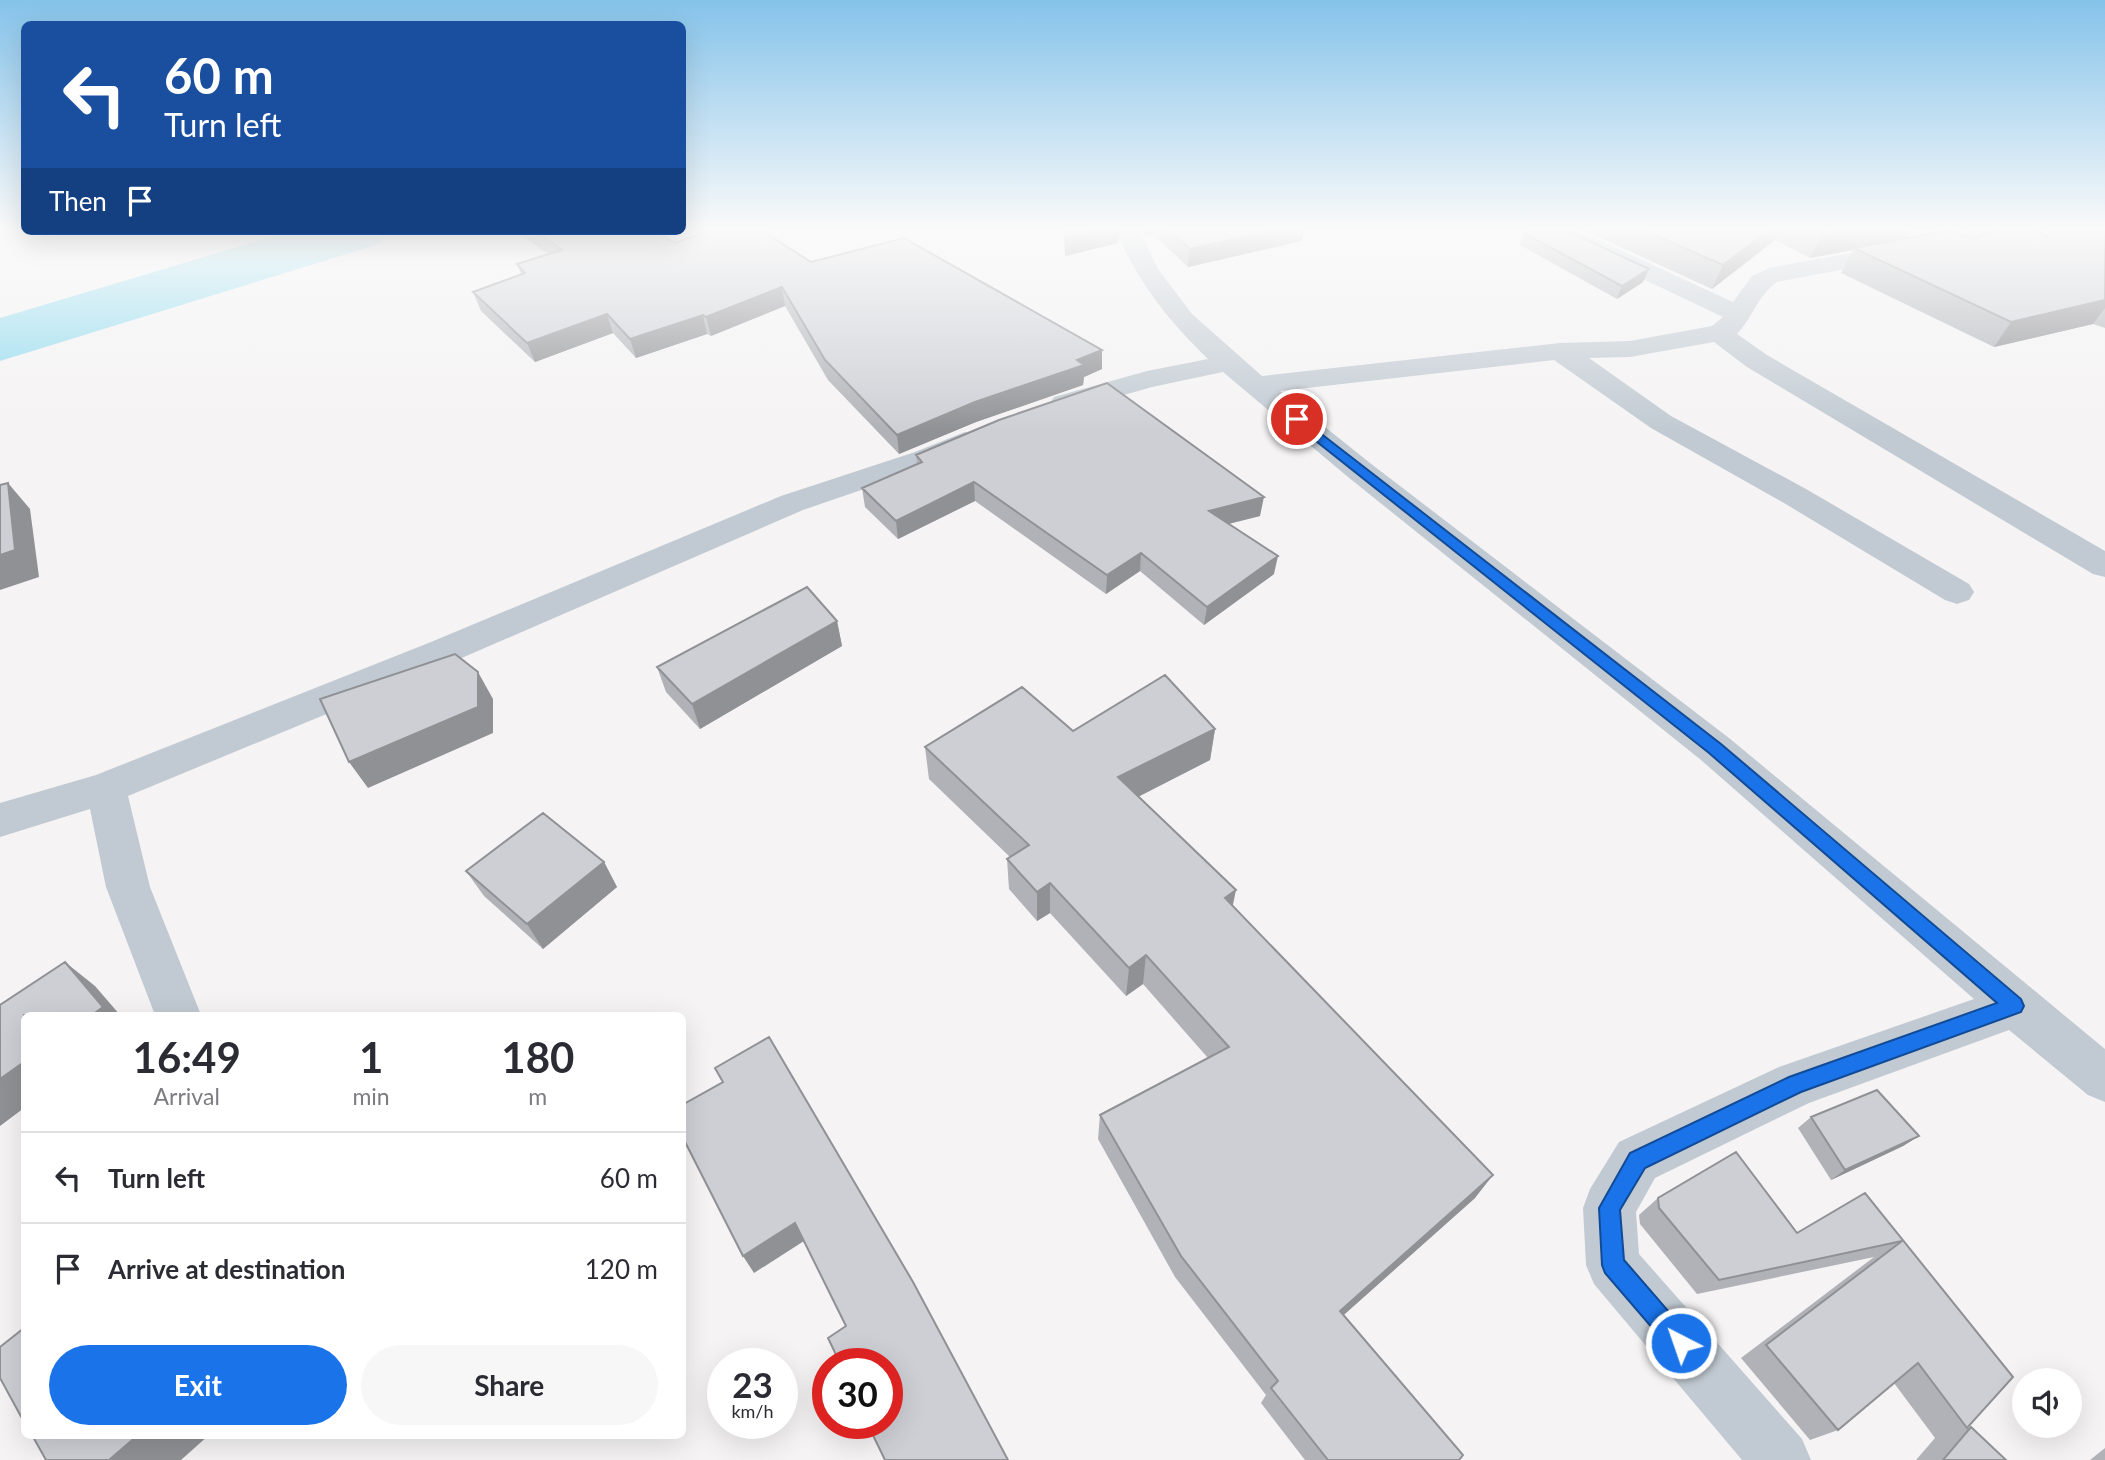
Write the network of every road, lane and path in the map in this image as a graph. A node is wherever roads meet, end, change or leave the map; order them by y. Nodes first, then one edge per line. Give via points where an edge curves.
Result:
1 (1166, 296) edge
2 (1679, 296) edge
3 (1750, 296) edge
4 (1730, 324) junction
5 (1560, 351) junction
6 (1242, 374) junction
7 (1038, 413) edge
8 (988, 430) edge
9 (2105, 566) edge
10 (1957, 592) dead end
11 (106, 788) junction
12 (0, 820) edge
13 (2015, 1006) junction
14 (177, 1012) edge
15 (2105, 1079) edge
16 (1781, 1460) edge

1 - 6 street
2 - 4 street
3 - 4 street
4 - 5 street via 1630,349
4 - 9 street via 1733,345 1757,361
5 - 6 street
5 - 10 street via 1661,422
6 - 7 street via 1147,379
6 - 13 street via 1715,748
8 - 11 street via 926,458 792,503
11 - 12 street
11 - 14 street via 128,887
13 - 15 street
13 - 16 street via 1796,1084 1637,1160 1609,1208 1613,1265

